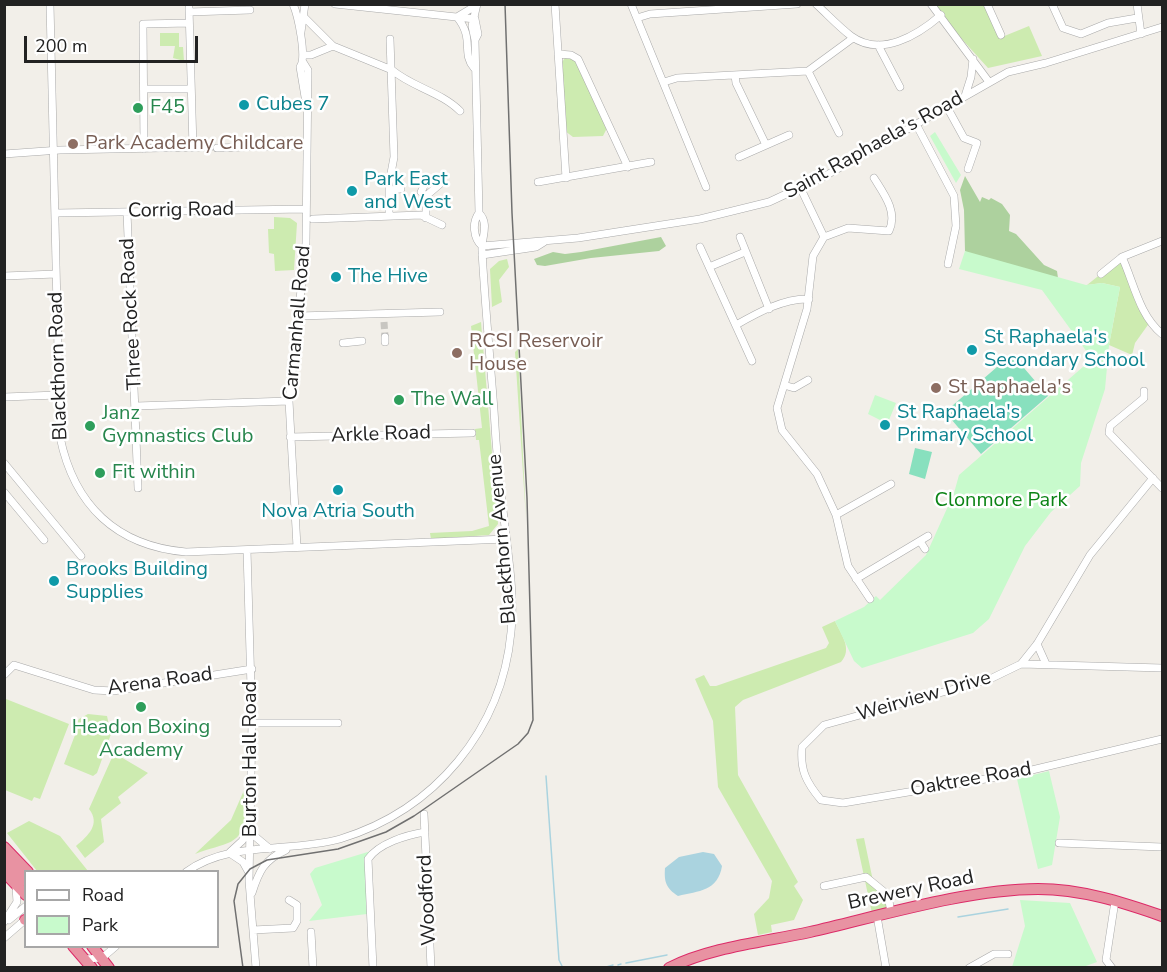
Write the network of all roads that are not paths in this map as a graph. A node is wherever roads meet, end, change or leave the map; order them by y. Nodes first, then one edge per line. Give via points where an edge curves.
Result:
1 (50, 4) edge
2 (293, 4) edge
3 (305, 4) edge
4 (335, 4) edge
5 (555, 4) edge
6 (631, 4) edge
7 (797, 4) edge
8 (816, 4) edge
9 (931, 4) edge
10 (987, 4) edge
11 (1052, 4) edge
12 (1137, 4) edge
13 (477, 5) edge
14 (250, 10) dead end
15 (941, 15) junction
16 (303, 16) junction
17 (457, 17) junction
18 (637, 18) junction
19 (1137, 18) junction
20 (475, 19) junction
21 (189, 23) junction
22 (1162, 27) edge
23 (300, 33) junction
24 (1141, 34) junction
25 (1000, 35) dead end
26 (853, 38) junction
27 (390, 39) dead end
28 (878, 45) junction
29 (333, 46) junction
30 (558, 54) junction
31 (303, 58) junction
32 (973, 59) junction
33 (474, 68) junction
34 (392, 70) junction
35 (808, 71) junction
36 (735, 75) junction
37 (664, 82) junction
38 (989, 82) junction
39 (900, 87) dead end
40 (190, 88) junction
41 (144, 89) junction
42 (965, 96) junction
43 (946, 107) junction
44 (460, 111) dead end
45 (916, 124) junction
46 (839, 133) dead end
47 (789, 135) dead end
48 (306, 145) junction
49 (766, 145) junction
50 (193, 148) junction
51 (144, 149) junction
52 (54, 151) junction
53 (4, 154) edge
54 (739, 157) dead end
55 (651, 162) dead end
56 (628, 167) junction
57 (968, 169) dead end
58 (566, 178) junction
59 (874, 178) dead end
60 (538, 182) dead end
61 (442, 184) dead end
62 (386, 186) junction
63 (706, 187) dead end
64 (401, 189) dead end
65 (801, 189) junction
66 (305, 209) junction
67 (127, 212) junction
68 (56, 213) junction
69 (389, 215) junction
70 (426, 218) junction
71 (313, 219) dead end
72 (442, 225) dead end
73 (740, 237) dead end
74 (824, 237) junction
75 (1162, 241) edge
76 (544, 242) junction
77 (482, 246) junction
78 (699, 247) dead end
79 (745, 252) junction
80 (482, 255) junction
81 (1122, 257) junction
82 (948, 264) dead end
83 (709, 267) junction
84 (56, 274) junction
85 (1101, 274) dead end
86 (4, 276) edge
87 (809, 299) junction
88 (769, 309) junction
89 (440, 312) dead end
90 (298, 316) junction
91 (736, 325) junction
92 (1162, 334) edge
93 (362, 342) dead end
94 (343, 343) dead end
95 (752, 361) dead end
96 (808, 380) dead end
97 (784, 385) junction
98 (1144, 392) dead end
99 (58, 395) junction
100 (4, 397) edge
101 (289, 401) junction
102 (136, 406) junction
103 (471, 433) dead end
104 (290, 437) junction
105 (4, 463) edge
106 (1153, 478) junction
107 (891, 484) dead end
108 (138, 488) dead end
109 (1162, 488) edge
110 (4, 492) edge
111 (836, 515) junction
112 (928, 536) dead end
113 (506, 539) junction
114 (44, 540) dead end
115 (920, 541) junction
116 (297, 547) junction
117 (925, 549) dead end
118 (247, 550) junction
119 (81, 556) dead end
120 (856, 579) junction
121 (870, 599) dead end
122 (1037, 644) junction
123 (1021, 664) junction
124 (1046, 664) junction
125 (1162, 668) edge
126 (252, 669) junction
127 (4, 675) edge
128 (252, 723) junction
129 (338, 723) dead end
130 (1162, 739) edge
131 (801, 763) joint
132 (424, 814) dead end
133 (251, 830) junction
134 (424, 832) junction
135 (1059, 843) dead end
136 (4, 847) edge
137 (1162, 847) edge
138 (291, 848) junction
139 (270, 849) junction
140 (251, 850) junction
141 (228, 854) junction
142 (4, 860) edge
143 (26, 870) edge
144 (189, 870) edge
145 (4, 872) edge
146 (249, 876) junction
147 (20, 882) edge
148 (824, 886) dead end
149 (252, 894) junction
150 (289, 900) dead end
151 (1115, 901) junction
152 (24, 908) edge
153 (891, 913) junction
154 (877, 916) junction
155 (1162, 916) edge
156 (24, 920) edge
157 (4, 923) edge
158 (253, 930) junction
159 (311, 932) dead end
160 (4, 938) edge
161 (69, 948) edge
162 (75, 948) edge
163 (94, 948) edge
164 (115, 948) edge
165 (1008, 954) dead end
166 (88, 963) edge
167 (105, 963) edge
168 (970, 966) edge
169 (1110, 967) edge
170 (256, 968) edge
171 (313, 968) edge
172 (373, 968) edge
173 (431, 968) edge
174 (669, 968) edge
175 (886, 968) edge

1 - 52 street, Blackthorn Road
2 - 23 street, Carmanhall Road
3 - 16 street, Carmanhall Road
4 - 17 street
5 - 30 street
6 - 18 street
7 - 18 street
8 - 26 street
9 - 15 street
10 - 25 street
11 - 19 street via 1067,32 1088,33 1108,22
12 - 19 street
13 - 17 street
13 - 20 street
14 - 21 street via 189,10
15 - 28 street via 910,37
15 - 32 street
16 - 23 street, Carmanhall Road
16 - 29 street
17 - 20 street
17 - 33 street via 467,30 468,61
18 - 37 street
19 - 24 street
20 - 33 street
21 - 40 street
21 - 41 street via 143,24
22 - 24 street, Saint Raphaela’s Road
23 - 31 street, Carmanhall Road
24 - 38 street, Saint Raphaela’s Road via 1008,72
26 - 28 street
26 - 35 street
27 - 34 street
28 - 39 street
29 - 31 street
29 - 34 street
30 - 56 street via 571,54 578,59
30 - 58 street
31 - 48 street, Carmanhall Road via 308,67
32 - 38 street
32 - 42 street
33 - 77 street, Blackthorn Avenue via 479,213 484,218 485,231
34 - 44 street
34 - 62 street via 394,157
35 - 36 street
35 - 46 street
36 - 37 street
36 - 49 street
37 - 63 street
38 - 42 street, Saint Raphaela’s Road
40 - 41 street
40 - 50 street
41 - 51 street
42 - 43 street, Saint Raphaela’s Road
43 - 45 street, Saint Raphaela’s Road
43 - 57 street via 964,138 977,143
45 - 65 street, Saint Raphaela’s Road
45 - 82 street via 954,196 956,226
47 - 49 street
48 - 50 street
48 - 66 street, Carmanhall Road
49 - 54 street
50 - 51 street
51 - 52 street
52 - 53 street
52 - 68 street, Blackthorn Road
55 - 56 street
56 - 58 street
58 - 60 street
59 - 74 street via 890,206 890,231 848,228
61 - 70 street via 421,193
62 - 64 street
62 - 69 street
65 - 74 street
65 - 76 street, Saint Raphaela’s Road via 732,213
66 - 67 street, Corrig Road
66 - 90 street, Carmanhall Road via 306,243
67 - 68 street, Corrig Road
67 - 102 street, Three Rock Road
68 - 84 street, Blackthorn Road
69 - 70 street
69 - 71 street
70 - 72 street
73 - 79 street
74 - 87 street via 813,256
75 - 81 street
76 - 77 street, Saint Raphaela’s Road
76 - 80 street, Saint Raphaela’s Road via 536,247
77 - 80 street, Blackthorn Avenue
78 - 83 street
79 - 83 street
79 - 88 street
80 - 113 street, Blackthorn Avenue
81 - 85 street
81 - 92 street via 1144,313
83 - 91 street
84 - 86 street
84 - 99 street, Blackthorn Road
87 - 88 street via 798,298
87 - 97 street
88 - 91 street
89 - 90 street via 384,318
90 - 101 street, Carmanhall Road
91 - 95 street
93 - 94 street
96 - 97 street via 794,388
97 - 111 street via 777,408 782,430 817,474
98 - 106 street via 1144,398 1110,426 1109,433
99 - 100 street
99 - 118 street, Blackthorn Road via 60,437 67,466 79,491 102,518 133,539 158,549
101 - 102 street
101 - 104 street, Carmanhall Road
102 - 108 street, Three Rock Road
103 - 104 street, Arkle Road
104 - 116 street, Carmanhall Road
105 - 119 street
106 - 109 street
106 - 122 street, Weirview Drive via 1090,555
107 - 111 street
110 - 114 street
111 - 120 street via 845,556
112 - 115 street
113 - 116 street, Blackthorn Road
113 - 138 street, Blackthorn Avenue via 512,606 509,646 502,682 468,749 436,786 397,813 341,838
115 - 117 street
115 - 120 street
116 - 118 street, Blackthorn Road
118 - 126 street, Burton Hall Road
120 - 121 street
122 - 123 street, Weirview Drive
122 - 124 street
123 - 124 street
123 - 131 street, Weirview Drive via 990,680 824,725 802,747
124 - 125 street
126 - 127 street, Arena Road via 120,691 94,690 14,665
126 - 128 street, Burton Hall Road
128 - 129 street
128 - 133 street, Burton Hall Road
130 - 131 street, Oaktree Road via 1015,774 843,803 821,800 808,784
132 - 134 street, Woodford
133 - 139 street
133 - 140 street, Burton Hall Road
133 - 141 street
134 - 172 street, Woodford via 374,852 369,859
134 - 173 street, Woodford
135 - 137 street
136 - 143 highway
138 - 139 street, Blackthorn Avenue
138 - 149 street, Blackthorn Avenue via 267,860 258,872
139 - 140 street, Blackthorn Avenue
140 - 141 street, Blackthorn Avenue
140 - 146 street, Burton Hall Road
141 - 144 street, Blackthorn Avenue via 209,858
141 - 146 street via 243,862
142 - 147 highway
145 - 147 highway
146 - 149 street, Burton Hall Road
147 - 157 street via 17,902
148 - 153 street via 866,877 888,895
149 - 158 street, Burton Hall Road
150 - 158 street via 297,905 293,928
151 - 153 highway, Brewery Road via 1065,891 1012,890
151 - 155 highway, Brewery Road
151 - 169 street via 1106,960
152 - 157 street
153 - 154 highway, Brewery Road
154 - 174 highway, Brewery Road via 714,953
154 - 175 street
156 - 160 street
158 - 170 street, Burton Hall Road
159 - 171 street
161 - 166 highway
162 - 166 highway
163 - 167 highway
164 - 167 street
165 - 168 street via 994,954
166 - 167 street

